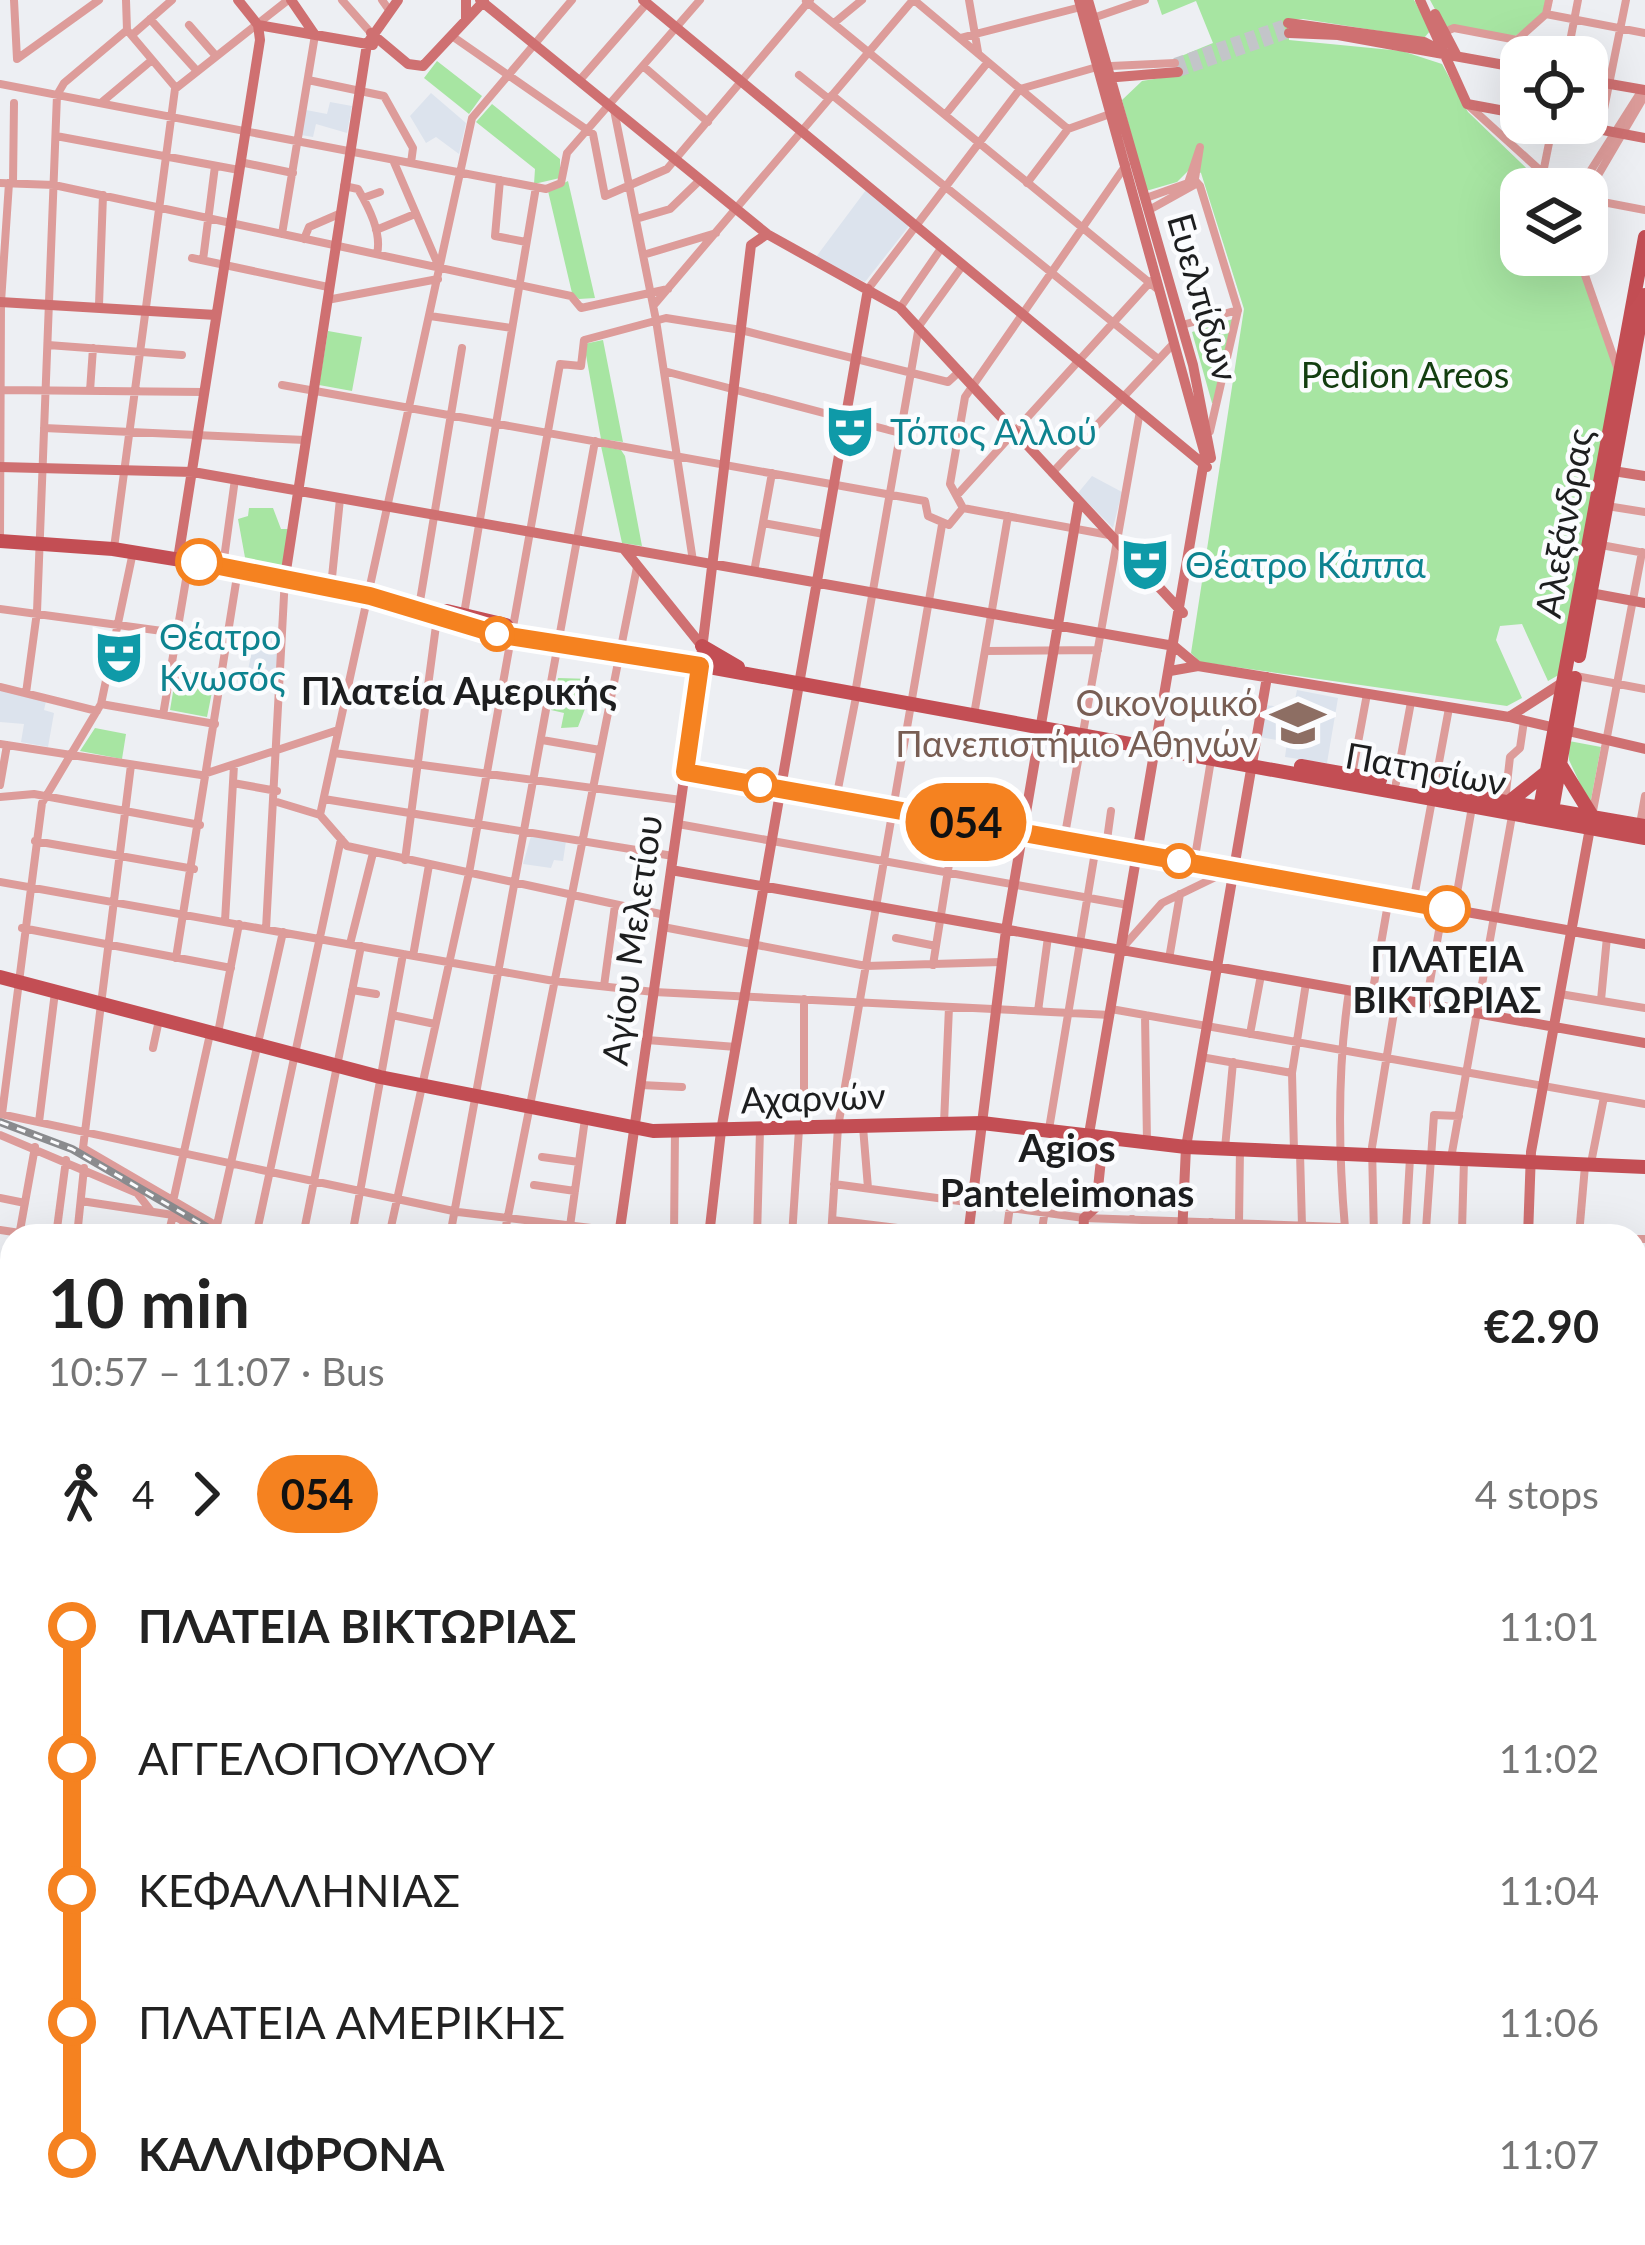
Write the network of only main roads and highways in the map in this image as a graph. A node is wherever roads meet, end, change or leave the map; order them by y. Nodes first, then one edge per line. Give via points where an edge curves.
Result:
1 (1645, 237) edge
2 (1642, 298) edge
3 (1608, 470) junction
4 (0, 541) edge
5 (1586, 592) junction
6 (702, 646) road end
7 (700, 666) junction
8 (738, 667) junction
9 (799, 683) junction
10 (913, 703) junction
11 (1041, 725) junction
12 (1157, 746) junction
13 (1252, 762) junction
14 (1554, 768) junction
15 (1433, 794) junction
16 (1509, 806) junction
17 (1545, 814) junction
18 (1591, 822) junction
19 (1643, 830) edge
20 (0, 977) edge
21 (1645, 1167) edge

1 - 2 main road, Αλεξάνδρας
2 - 3 main road, Αλεξάνδρας
2 - 3 main road, Αλεξάνδρας via 1620,377
3 - 5 main road, Αλεξάνδρας
3 - 5 main road, Αλεξάνδρας
4 - 7 main road, Πατησίων via 231,567
5 - 14 main road, Αλεξάνδρας
6 - 8 main road
7 - 8 main road, Πατησίων
7 - 9 main road, Πατησίων
8 - 9 main road, Πατησίων
9 - 10 main road, Πατησίων
10 - 11 main road, Πατησίων
10 - 11 main road, Πατησίων
11 - 12 main road, Πατησίων
12 - 13 main road, Πατησίων
12 - 13 main road, Πατησίων
13 - 15 main road, Πατησίων
13 - 15 main road, Πατησίων
14 - 16 main road
14 - 17 main road, Αλεξάνδρας
14 - 18 main road
15 - 16 main road, Πατησίων
15 - 16 main road, Πατησίων via 1472,807
16 - 17 main road, Πατησίων
17 - 18 main road, Πατησίων
18 - 19 main road, Πατησίων
20 - 21 main road, Αχαρνών via 380,1077 634,1128 982,1123 1186,1147

